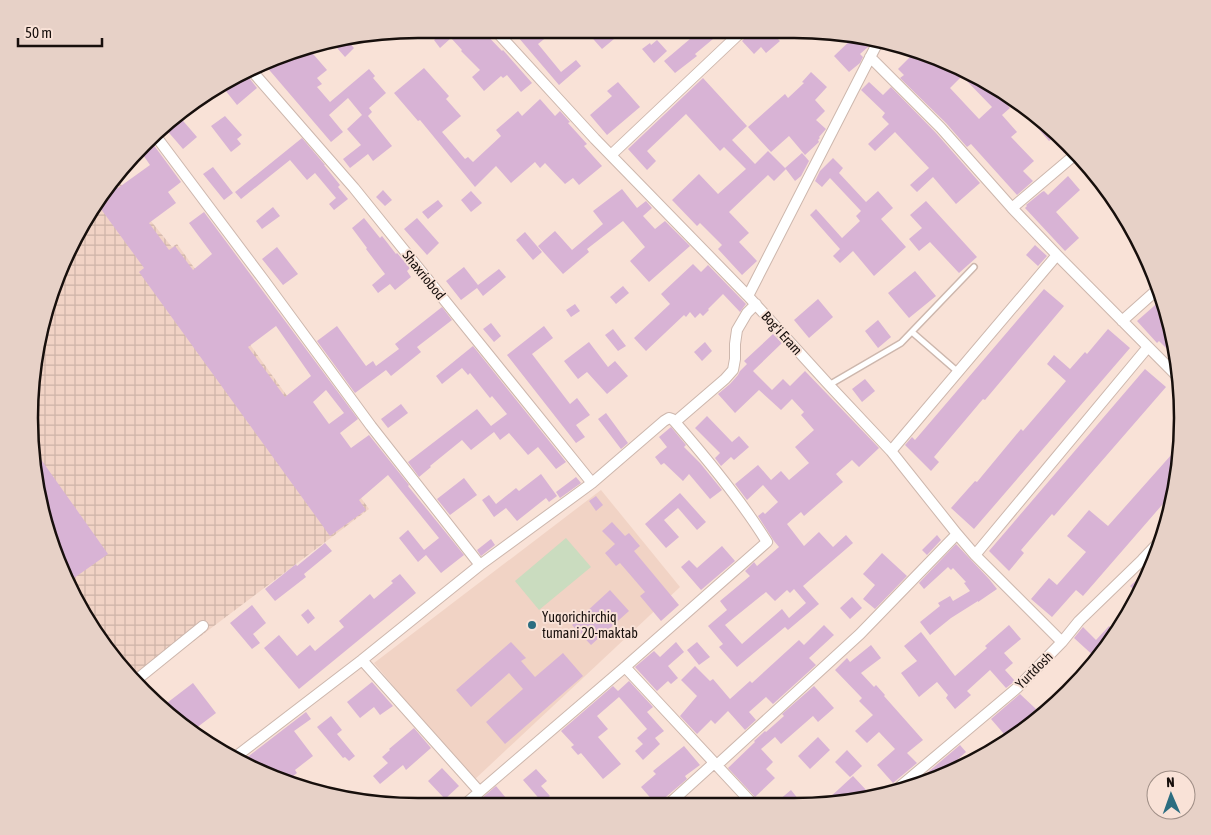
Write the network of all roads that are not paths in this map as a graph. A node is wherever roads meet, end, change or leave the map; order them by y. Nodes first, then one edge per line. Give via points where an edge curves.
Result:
1 (505, 38) edge
2 (736, 38) edge
3 (876, 47) edge
4 (870, 57) junction
5 (255, 74) edge
6 (158, 140) edge
7 (611, 154) junction
8 (1071, 158) edge
9 (1012, 208) junction
10 (1057, 255) junction
11 (974, 267) dead end
12 (1153, 294) edge
13 (748, 296) junction
14 (756, 304) junction
15 (1122, 321) junction
16 (912, 332) junction
17 (1148, 347) junction
18 (1170, 370) edge
19 (958, 372) junction
20 (829, 385) junction
21 (675, 422) junction
22 (891, 451) junction
23 (592, 483) junction
24 (957, 534) junction
25 (1148, 553) edge
26 (975, 555) junction
27 (480, 565) junction
28 (203, 626) dead end
29 (1062, 642) junction
30 (362, 660) junction
31 (625, 667) junction
32 (140, 677) edge
33 (240, 753) edge
34 (715, 764) junction
35 (908, 780) edge
36 (479, 791) junction
37 (471, 798) edge
38 (676, 798) edge
39 (747, 798) edge

1 - 7 street, Bog'i Eram
2 - 7 street
3 - 4 street
4 - 9 street via 941,128
4 - 13 street
5 - 23 street, Shaxriobod via 354,188
6 - 27 street via 371,426
7 - 13 street, Bog'i Eram
8 - 9 street
9 - 10 street
10 - 15 street
10 - 19 street
11 - 16 lane
12 - 15 street
13 - 14 street, Bog'i Eram
14 - 20 street, Bog'i Eram
14 - 21 street via 747,312 738,330 732,370
15 - 17 street
16 - 19 lane
16 - 20 lane via 901,343
17 - 18 street
17 - 26 street
19 - 22 street
20 - 22 street, Bog'i Eram
21 - 23 street via 669,418 664,421
21 - 31 street via 767,542
22 - 24 street, Bog'i Eram
23 - 27 street
24 - 26 street, Bog'i Eram
24 - 34 street via 860,634
25 - 29 street, Yurtdosh
26 - 29 street, Bog'i Eram
27 - 30 street
28 - 32 street
29 - 35 street, Yurtdosh via 1017,688
30 - 33 street
30 - 36 street
31 - 34 street
31 - 36 street
34 - 38 street
34 - 39 street
36 - 37 street

